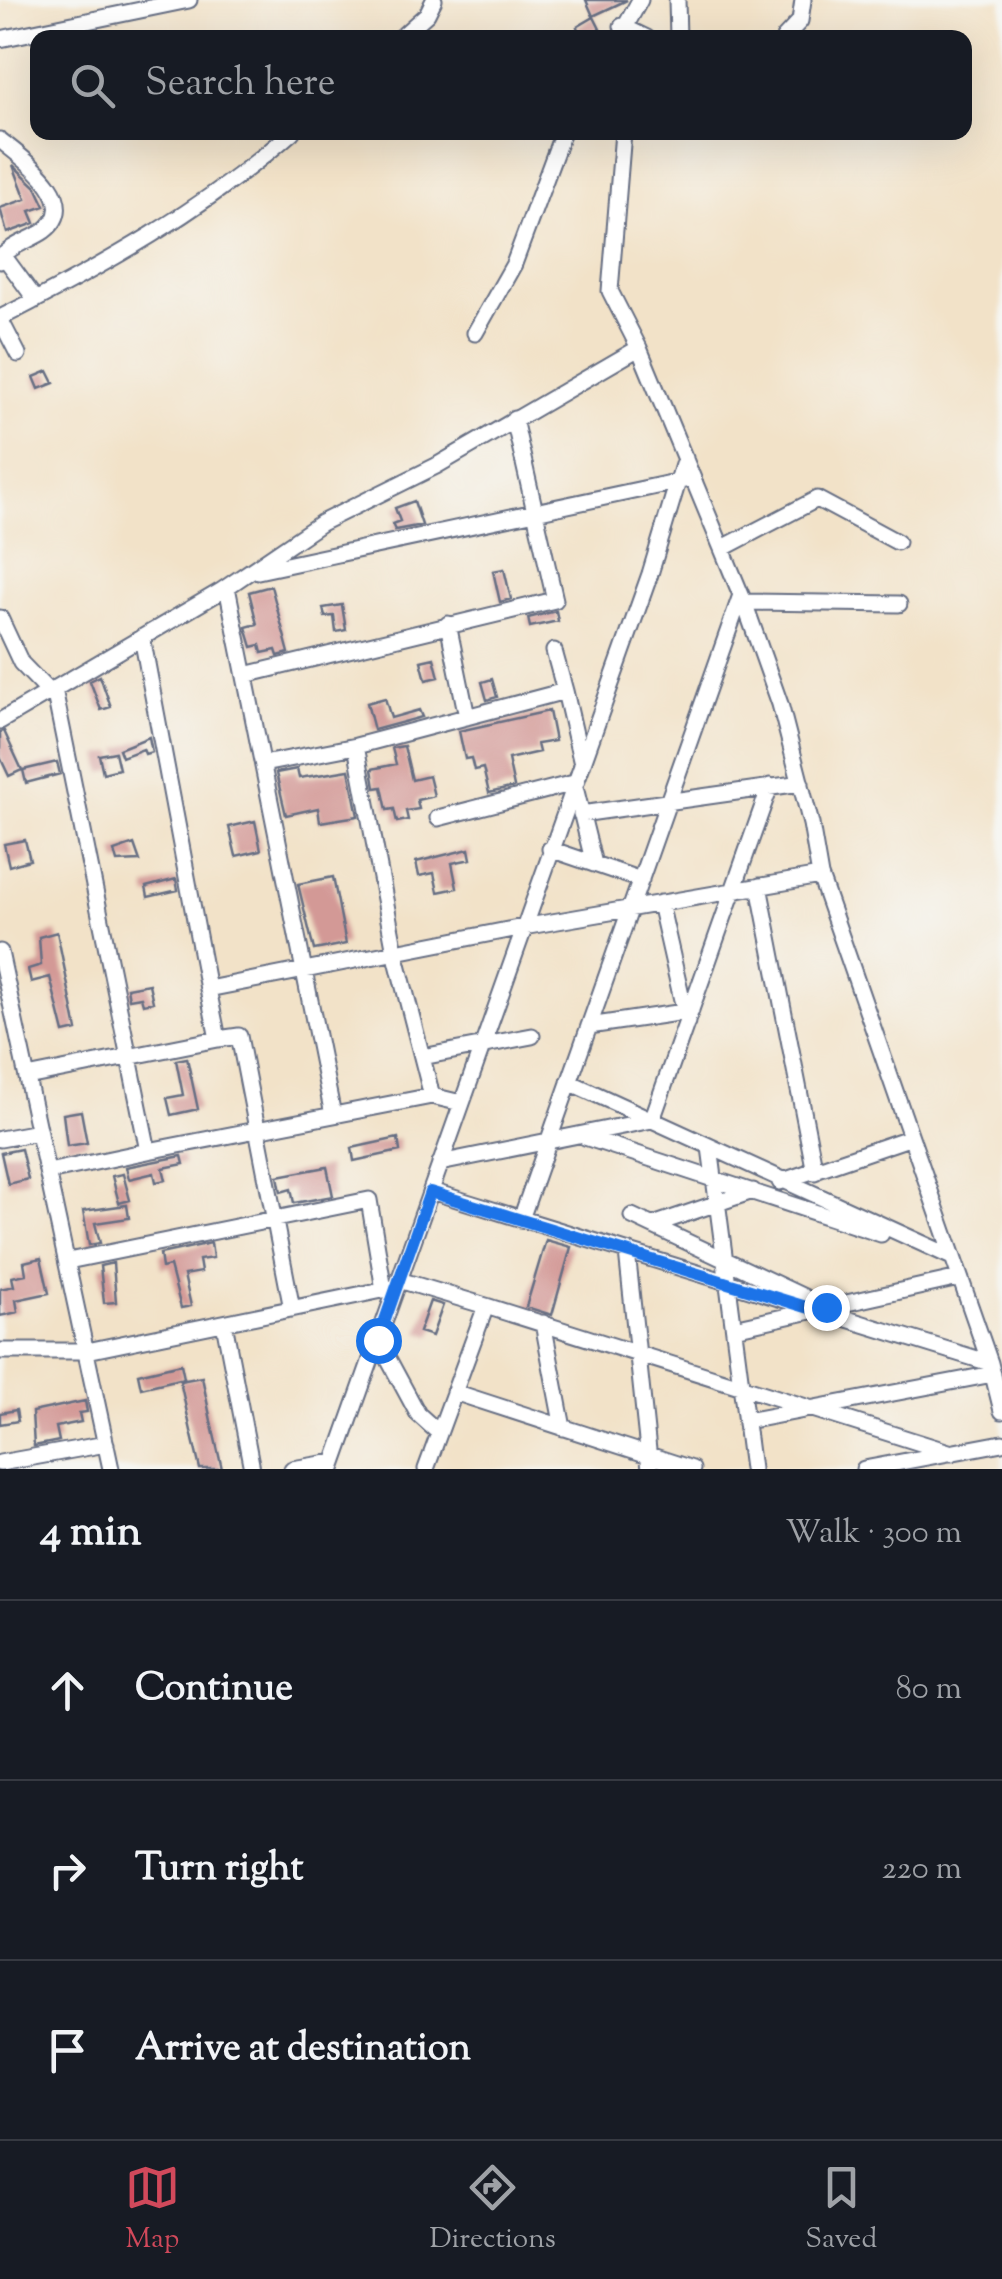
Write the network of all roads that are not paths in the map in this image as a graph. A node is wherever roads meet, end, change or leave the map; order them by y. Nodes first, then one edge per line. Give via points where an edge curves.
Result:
1 (190, 0) edge
2 (434, 0) edge
3 (640, 0) edge
4 (677, 0) edge
5 (804, 0) edge
6 (48, 30) edge
7 (409, 30) edge
8 (621, 30) edge
9 (678, 30) edge
10 (792, 30) edge
11 (30, 34) edge
12 (0, 40) edge
13 (0, 140) edge
14 (283, 140) edge
15 (561, 140) edge
16 (622, 140) edge
17 (1, 258) edge
18 (36, 300) junction
19 (0, 318) edge
20 (475, 334) dead end
21 (639, 348) junction
22 (18, 354) dead end
23 (514, 419) junction
24 (686, 480) junction
25 (535, 510) junction
26 (897, 542) dead end
27 (723, 548) junction
28 (246, 574) junction
29 (226, 587) junction
30 (742, 598) junction
31 (899, 604) dead end
32 (0, 618) edge
33 (448, 624) junction
34 (142, 637) junction
35 (554, 651) dead end
36 (245, 675) junction
37 (52, 691) junction
38 (565, 692) junction
39 (467, 717) junction
40 (0, 721) edge
41 (356, 746) junction
42 (582, 760) junction
43 (263, 764) junction
44 (574, 783) junction
45 (801, 783) junction
46 (770, 786) junction
47 (668, 802) junction
48 (582, 814) junction
49 (438, 818) dead end
50 (550, 850) junction
51 (594, 864) junction
52 (820, 876) junction
53 (640, 880) junction
54 (760, 886) junction
55 (733, 891) junction
56 (660, 904) junction
57 (630, 908) junction
58 (523, 927) junction
59 (0, 952) edge
60 (394, 952) junction
61 (304, 970) junction
62 (208, 989) junction
63 (687, 1015) junction
64 (589, 1026) junction
65 (532, 1036) dead end
66 (218, 1040) junction
67 (482, 1045) junction
68 (130, 1057) junction
69 (422, 1057) junction
70 (27, 1076) junction
71 (570, 1082) junction
72 (432, 1096) junction
73 (462, 1104) junction
74 (333, 1115) junction
75 (652, 1120) junction
76 (255, 1130) junction
77 (40, 1132) junction
78 (580, 1136) junction
79 (909, 1138) junction
80 (0, 1139) edge
81 (548, 1142) junction
82 (710, 1147) junction
83 (148, 1152) junction
84 (440, 1164) junction
85 (48, 1172) junction
86 (816, 1172) junction
87 (714, 1180) junction
88 (784, 1181) junction
89 (430, 1192) junction
90 (752, 1192) junction
91 (718, 1204) junction
92 (632, 1216) dead end
93 (273, 1219) junction
94 (522, 1219) junction
95 (653, 1225) junction
96 (627, 1252) junction
97 (952, 1257) junction
98 (68, 1260) junction
99 (725, 1260) junction
100 (959, 1278) junction
101 (728, 1282) junction
102 (394, 1286) junction
103 (486, 1306) junction
104 (292, 1308) junction
105 (821, 1308) junction
106 (224, 1323) junction
107 (543, 1323) junction
108 (734, 1328) junction
109 (378, 1340) junction
110 (0, 1351) edge
111 (87, 1351) junction
112 (638, 1353) junction
113 (991, 1368) junction
114 (742, 1386) junction
115 (454, 1392) junction
116 (812, 1408) junction
117 (1002, 1411) edge
118 (746, 1421) junction
119 (563, 1428) junction
120 (439, 1434) junction
121 (106, 1444) junction
122 (1002, 1444) edge
123 (952, 1452) junction
124 (649, 1462) edge
125 (0, 1463) edge
126 (926, 1463) edge
127 (333, 1466) edge
128 (111, 1469) edge
129 (252, 1469) edge
130 (292, 1469) edge
131 (426, 1469) edge
132 (692, 1469) edge
133 (752, 1469) edge
134 (864, 1469) edge

1 - 6 street
2 - 7 street
3 - 8 street
4 - 9 street
5 - 10 street
11 - 12 street
13 - 17 street via 27,158 55,200 47,229
14 - 18 street via 168,223
15 - 20 street via 514,264
16 - 21 street via 610,291
17 - 18 street
18 - 19 street
19 - 22 street
21 - 23 street
21 - 24 street via 685,458
23 - 25 street
23 - 28 street via 321,523
24 - 25 street
24 - 27 street
24 - 42 street
25 - 28 street
25 - 33 street via 555,600
26 - 27 street via 818,499
27 - 30 street
28 - 29 street
29 - 34 street
29 - 36 street
30 - 31 street
30 - 45 street
30 - 47 street
32 - 37 street via 21,662
33 - 36 street
33 - 39 street
34 - 37 street
34 - 62 street
35 - 38 street
36 - 43 street
37 - 40 street
37 - 68 street
38 - 39 street
38 - 42 street
39 - 41 street
41 - 43 street
41 - 60 street
42 - 44 street
43 - 61 street
44 - 48 street
44 - 49 street
44 - 50 street
45 - 46 street
45 - 52 street
46 - 47 street
46 - 55 street
47 - 48 street
47 - 53 street
48 - 51 street
50 - 51 street
50 - 58 street
51 - 53 street
52 - 54 street
52 - 79 street
53 - 57 street
54 - 55 street
54 - 86 street
55 - 56 street
55 - 63 street
56 - 57 street
56 - 63 street
57 - 58 street
57 - 64 street
58 - 60 street
58 - 67 street
59 - 70 street
60 - 61 street
60 - 69 street
61 - 62 street
61 - 74 street
62 - 66 street
63 - 64 street
63 - 75 street
64 - 71 street
65 - 67 street
66 - 68 street
66 - 76 street via 239,1036
67 - 69 street
67 - 73 street
68 - 70 street
68 - 83 street
69 - 72 street
70 - 77 street
71 - 75 street
71 - 81 street
72 - 73 street
72 - 74 street
73 - 84 street
74 - 76 street
75 - 78 street
75 - 82 street
76 - 83 street
76 - 93 street
77 - 80 street
77 - 85 street
78 - 81 street
78 - 87 street
79 - 86 street
79 - 97 street
81 - 84 street
81 - 94 street
82 - 87 street
82 - 88 street
83 - 85 street
84 - 89 street
85 - 98 street
86 - 88 street
87 - 90 street
87 - 91 street
88 - 90 street
88 - 97 street
89 - 94 street
89 - 102 street
90 - 91 street
90 - 97 street
91 - 95 street
91 - 99 street
92 - 95 street
93 - 98 street
93 - 102 street via 368,1200
93 - 104 street
94 - 96 street
95 - 99 street
96 - 101 street
96 - 112 street
97 - 100 street
98 - 111 street
99 - 101 street
99 - 105 street
100 - 105 street
100 - 113 street
101 - 105 street
101 - 108 street
102 - 103 street
102 - 104 street
102 - 109 street
103 - 107 street
103 - 115 street
104 - 106 street
105 - 108 street
105 - 113 street
106 - 111 street
106 - 129 street
107 - 112 street
107 - 119 street
108 - 114 street
109 - 120 street via 418,1414
109 - 127 street
110 - 111 street
111 - 121 street
112 - 114 street
112 - 124 street
113 - 116 street
113 - 117 street
114 - 116 street
114 - 118 street
115 - 119 street
115 - 120 street
116 - 118 street
116 - 123 street
118 - 133 street
119 - 124 street
120 - 131 street
121 - 125 street
121 - 128 street
122 - 123 street
123 - 126 street
124 - 132 street
126 - 134 street
127 - 130 street

